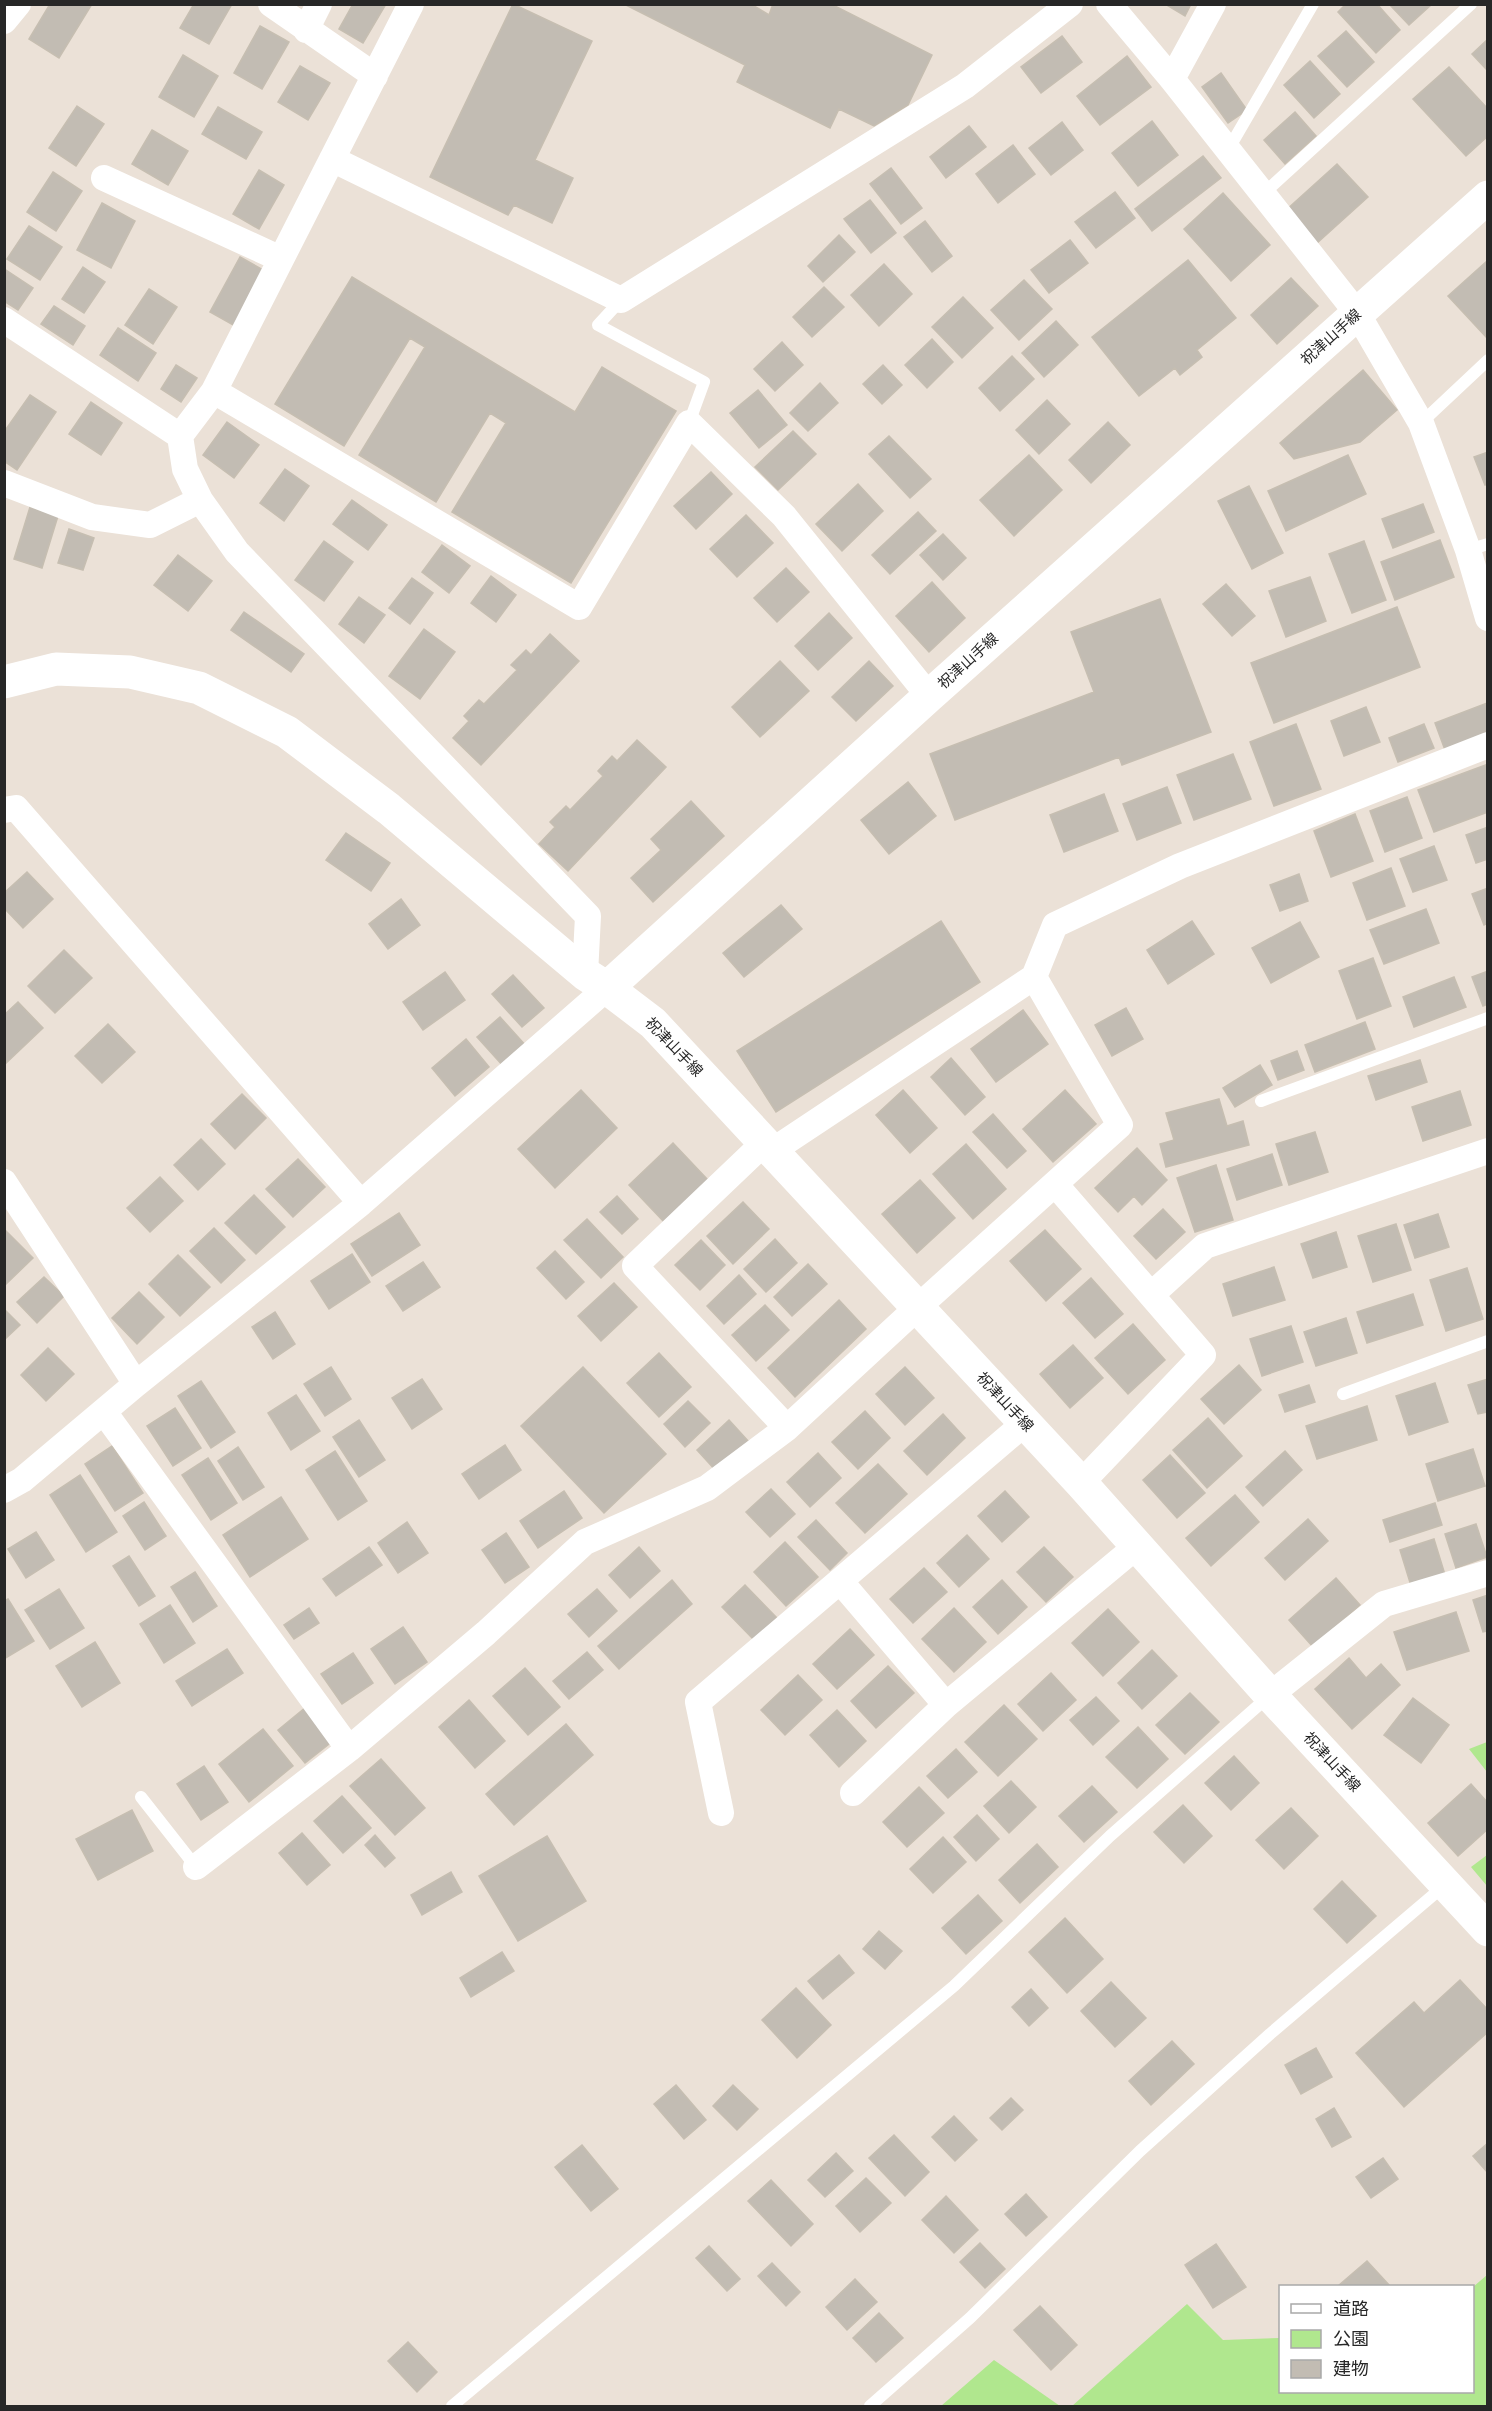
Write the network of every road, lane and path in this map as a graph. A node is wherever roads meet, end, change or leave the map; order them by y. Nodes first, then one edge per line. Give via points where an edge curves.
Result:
1 (18, 4) edge
2 (271, 4) edge
3 (319, 4) edge
4 (411, 4) edge
5 (1070, 4) edge
6 (1109, 4) edge
7 (1213, 4) edge
8 (1313, 4) edge
9 (1471, 4) edge
10 (4, 21) edge
11 (306, 30) junction
12 (375, 76) junction
13 (1172, 80) junction
14 (1228, 150) junction
15 (332, 159) junction
16 (104, 178) dead end
17 (1263, 194) junction
18 (1488, 196) edge
19 (282, 259) junction
20 (621, 300) junction
21 (1357, 314) junction
22 (4, 320) edge
23 (1488, 360) edge
24 (214, 391) junction
25 (689, 423) junction
26 (1421, 423) junction
27 (180, 436) junction
28 (4, 483) edge
29 (200, 500) junction
30 (1478, 547) edge
31 (1488, 618) edge
32 (4, 682) edge
33 (929, 696) junction
34 (1488, 745) edge
35 (4, 810) edge
36 (1034, 977) junction
37 (596, 981) junction
38 (1488, 1018) edge
39 (1261, 1101) dead end
40 (768, 1147) junction
41 (1488, 1151) edge
42 (4, 1182) edge
43 (1055, 1184) junction
44 (361, 1203) junction
45 (1151, 1295) junction
46 (918, 1307) junction
47 (1488, 1341) edge
48 (136, 1384) junction
49 (1342, 1394) dead end
50 (104, 1412) junction
51 (1025, 1423) junction
52 (787, 1428) junction
53 (1081, 1484) junction
54 (13, 1485) edge
55 (4, 1509) edge
56 (1137, 1546) junction
57 (1488, 1574) edge
58 (840, 1581) junction
59 (1270, 1695) junction
60 (946, 1705) junction
61 (349, 1749) junction
62 (853, 1793) dead end
63 (141, 1797) dead end
64 (721, 1813) dead end
65 (196, 1867) joint
66 (1446, 1884) junction
67 (1488, 1930) edge
68 (452, 2406) edge
69 (870, 2406) edge

1 - 10 street
2 - 11 street
3 - 11 street
4 - 12 street
5 - 20 street via 965,86
6 - 13 street
7 - 13 street
8 - 14 lane
9 - 17 lane
11 - 12 street
12 - 15 street
13 - 14 street
14 - 17 street
15 - 19 street
15 - 20 street
16 - 19 street
17 - 21 street
18 - 21 street, 祝津山手線
19 - 24 street
20 - 25 lane via 598,325 704,382
21 - 26 street
21 - 33 street, 祝津山手線
22 - 27 street
23 - 26 lane
24 - 25 street via 579,607
24 - 27 street
25 - 33 street via 784,516
26 - 30 street
27 - 29 street via 185,470
28 - 29 street via 92,517 150,525
29 - 37 street via 237,552 588,916
30 - 31 street
32 - 37 street via 56,669 130,672 199,688 287,732 389,809
33 - 37 street, 祝津山手線
34 - 36 street via 1180,866 1055,925
35 - 44 street via 16,808
36 - 40 street
36 - 43 street via 1120,1125
37 - 40 street, 祝津山手線 via 653,1023
37 - 44 street
38 - 39 lane
40 - 46 street, 祝津山手線
40 - 52 street via 635,1266
41 - 45 street via 1205,1246
42 - 48 street
43 - 45 street
43 - 46 street
44 - 48 street
45 - 53 street via 1203,1355
46 - 51 street, 祝津山手線
46 - 52 street
47 - 49 lane
48 - 50 street
50 - 54 street
50 - 61 street
51 - 53 street, 祝津山手線
51 - 58 street
52 - 61 street via 707,1488 585,1542 486,1633
53 - 56 street, 祝津山手線
54 - 55 street
56 - 59 street, 祝津山手線
56 - 60 street
57 - 59 street via 1384,1604
58 - 60 street
58 - 64 street via 698,1702
59 - 66 street, 祝津山手線
59 - 68 lane via 1110,1836 954,1986
60 - 62 street
61 - 65 street
63 - 65 lane
66 - 67 street, 祝津山手線
66 - 69 lane via 1140,2151 970,2318

